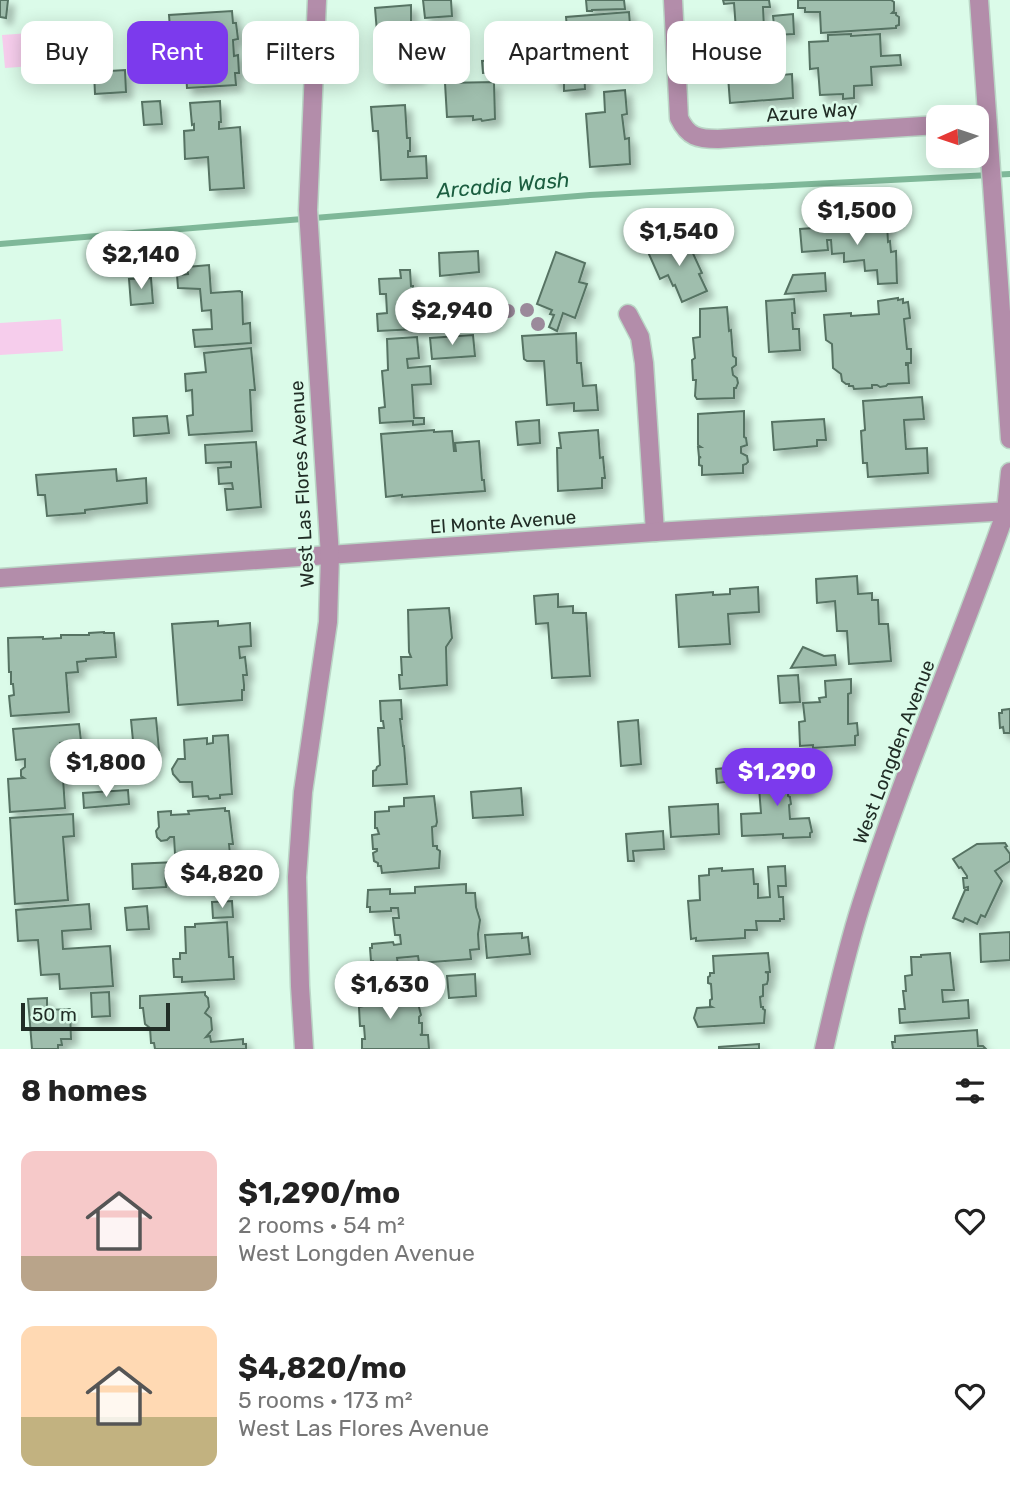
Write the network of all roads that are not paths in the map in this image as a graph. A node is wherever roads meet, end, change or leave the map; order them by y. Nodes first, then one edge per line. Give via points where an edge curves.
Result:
1 (317, 0) edge
2 (673, 0) edge
3 (979, 0) edge
4 (982, 105) edge
5 (926, 126) edge
6 (989, 158) edge
7 (628, 314) dead end
8 (1010, 439) edge
9 (1010, 472) edge
10 (1008, 511) edge
11 (655, 532) junction
12 (330, 556) junction
13 (0, 578) edge
14 (304, 1049) edge
15 (824, 1049) edge

1 - 12 street, West Las Flores Avenue via 307,210
2 - 5 street, Azure Way via 679,118 689,133 706,139 735,139
3 - 4 street
6 - 8 street
7 - 11 street via 640,337 644,363
9 - 10 street, West Longden Avenue
10 - 11 street, El Monte Avenue
10 - 15 street, West Longden Avenue via 882,842 860,907
11 - 12 street, El Monte Avenue
12 - 13 street, El Monte Avenue
12 - 14 street, West Las Flores Avenue via 328,622 303,792 297,877

